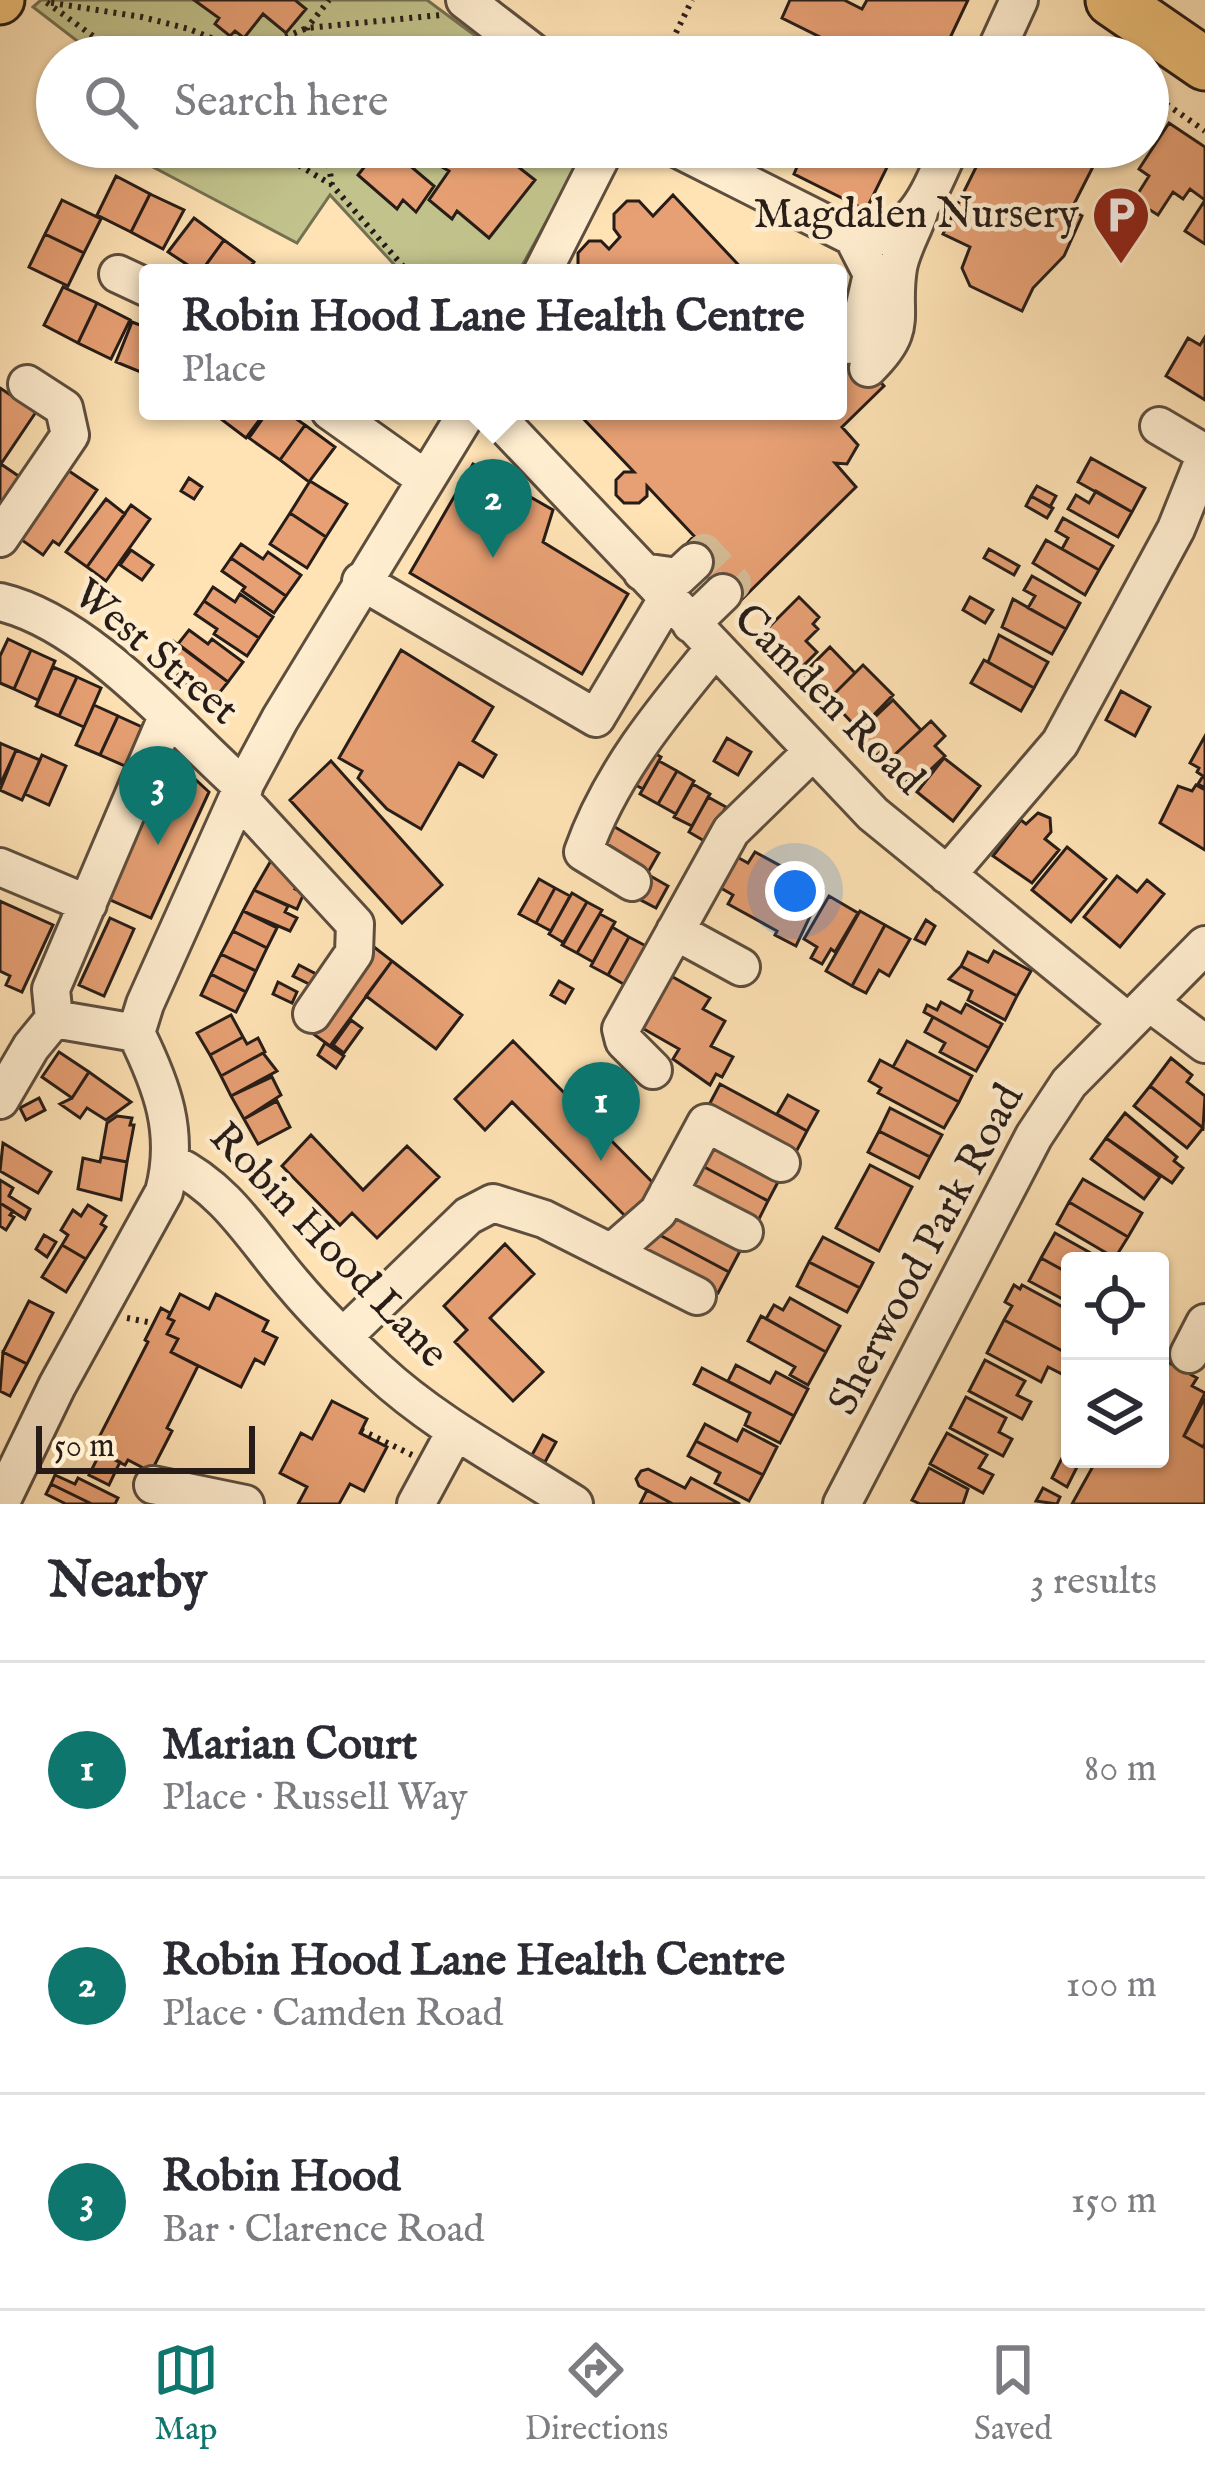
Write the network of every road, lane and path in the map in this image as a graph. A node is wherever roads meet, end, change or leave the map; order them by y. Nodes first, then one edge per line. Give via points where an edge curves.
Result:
1 (329, 0) edge
2 (692, 0) edge
3 (1019, 0) edge
4 (1112, 0) edge
5 (22, 1) edge
6 (473, 6) edge
7 (1142, 14) edge
8 (307, 28) junction
9 (84, 36) edge
10 (206, 36) edge
11 (288, 36) edge
12 (308, 36) edge
13 (512, 36) edge
14 (674, 36) edge
15 (1003, 36) edge
16 (1205, 64) edge
17 (1169, 106) edge
18 (1205, 131) edge
19 (303, 168) edge
20 (329, 168) edge
21 (595, 168) edge
22 (716, 168) edge
23 (940, 168) edge
24 (332, 185) junction
25 (920, 210) junction
26 (853, 237) junction
27 (401, 264) edge
28 (547, 264) edge
29 (27, 384) dead end
30 (343, 420) edge
31 (462, 420) edge
32 (499, 420) edge
33 (1159, 426) dead end
34 (1205, 455) edge
35 (424, 478) junction
36 (0, 538) edge
37 (694, 562) dead end
38 (361, 581) junction
39 (723, 592) dead end
40 (0, 602) edge
41 (678, 611) junction
42 (167, 718) junction
43 (811, 753) junction
44 (241, 792) junction
45 (0, 867) edge
46 (947, 875) junction
47 (632, 882) dead end
48 (88, 904) junction
49 (675, 931) junction
50 (1205, 945) edge
51 (741, 967) dead end
52 (1139, 1012) junction
53 (312, 1014) dead end
54 (54, 1019) junction
55 (136, 1033) junction
56 (1205, 1044) edge
57 (653, 1070) dead end
58 (0, 1100) edge
59 (172, 1163) junction
60 (782, 1163) dead end
61 (668, 1193) junction
62 (744, 1232) dead end
63 (611, 1253) junction
64 (697, 1296) dead end
65 (343, 1337) junction
66 (361, 1430) dead end
67 (455, 1432) junction
68 (436, 1467) junction
69 (153, 1485) dead end
70 (0, 1504) edge
71 (245, 1504) edge
72 (416, 1504) edge
73 (574, 1504) edge
74 (842, 1504) edge

1 - 8 path
2 - 14 path
3 - 15 street
4 - 7 highway
5 - 9 path
5 - 10 path via 142,17
6 - 8 path
6 - 13 street
7 - 16 highway
8 - 11 path
8 - 12 path
17 - 18 path
19 - 24 path
20 - 24 path
21 - 28 street
22 - 26 street
23 - 25 street
24 - 27 path
25 - 26 street via 875,239
25 - 26 street via 898,268 899,314 889,347 857,357 872,274
29 - 36 street via 64,408 70,435
30 - 35 street
31 - 35 street
32 - 41 street, Camden Road
33 - 34 street
34 - 46 street via 1176,529 1060,742
35 - 38 street
37 - 41 street via 678,577
38 - 41 street via 596,718
38 - 44 street
39 - 41 street
40 - 42 street, West Street via 59,624
41 - 43 street, Camden Road
41 - 47 street via 651,727 597,812 583,853
42 - 44 street, West Street
42 - 48 street
43 - 46 street, Camden Road
43 - 49 street via 731,831
44 - 53 street, West Street via 355,924 354,953
44 - 55 street
45 - 48 street
46 - 52 street, Camden Road via 1070,975
48 - 54 street via 51,988
49 - 51 street
49 - 57 street via 621,1029
50 - 52 street, Sherwood Park Road
52 - 56 street, Camden Road
52 - 74 street, Sherwood Park Road via 1069,1083 1034,1136
54 - 55 street
54 - 58 street
55 - 59 street, Robin Hood Lane via 169,1113
59 - 65 street, Robin Hood Lane via 230,1205
59 - 70 street
60 - 61 street via 706,1123
61 - 62 street
61 - 63 street
63 - 64 street
63 - 65 street via 493,1203 468,1216
65 - 67 street, Robin Hood Lane
66 - 68 path
67 - 68 street
67 - 73 street, Robin Hood Lane
68 - 72 street
69 - 71 street

